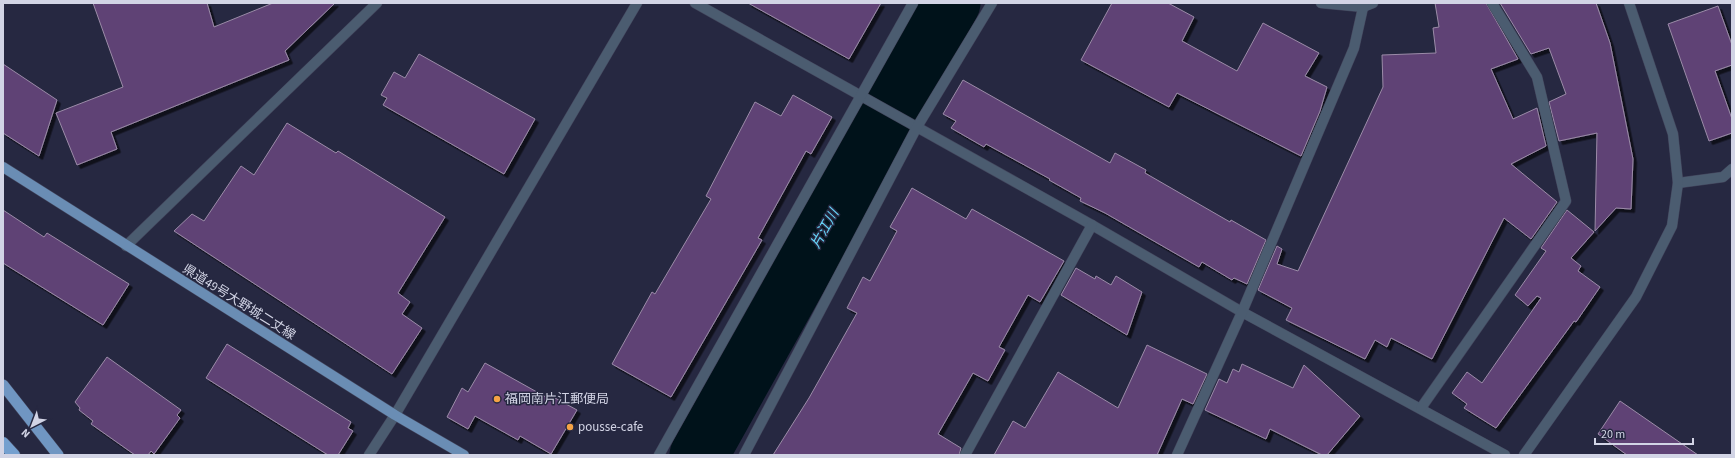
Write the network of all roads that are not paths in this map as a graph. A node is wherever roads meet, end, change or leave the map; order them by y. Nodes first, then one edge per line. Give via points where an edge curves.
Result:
1 (377, 3) edge
2 (637, 3) edge
3 (695, 3) edge
4 (913, 3) edge
5 (992, 3) edge
6 (1321, 3) edge
7 (1492, 3) edge
8 (1629, 3) edge
9 (1367, 4) edge
10 (866, 97) junction
11 (914, 125) junction
12 (3, 167) edge
13 (1732, 169) edge
14 (1678, 183) junction
15 (1092, 224) junction
16 (126, 246) junction
17 (1242, 312) junction
18 (3, 385) edge
19 (1420, 408) junction
20 (395, 415) junction
21 (3, 444) edge
22 (13, 455) edge
23 (58, 455) edge
24 (369, 455) edge
25 (464, 455) edge
26 (659, 455) edge
27 (744, 455) edge
28 (965, 455) edge
29 (1177, 455) edge
30 (1505, 455) edge
31 (1524, 455) edge

1 - 16 street
2 - 20 street
3 - 10 street
4 - 10 street
5 - 11 street
6 - 9 street
7 - 19 street via 1537,77 1566,201
8 - 14 street via 1673,134
9 - 17 street via 1354,48
10 - 11 street
10 - 26 street
11 - 15 street
11 - 27 street
12 - 16 main road, 県道49号大野城二丈線
13 - 14 street via 1723,177
14 - 31 street via 1672,226 1636,297
15 - 17 street
15 - 28 street
16 - 20 main road, 県道49号大野城二丈線
17 - 19 street
17 - 29 street
18 - 23 highway
19 - 30 street
20 - 24 street
20 - 25 main road, 県道49号大野城二丈線
21 - 22 highway

